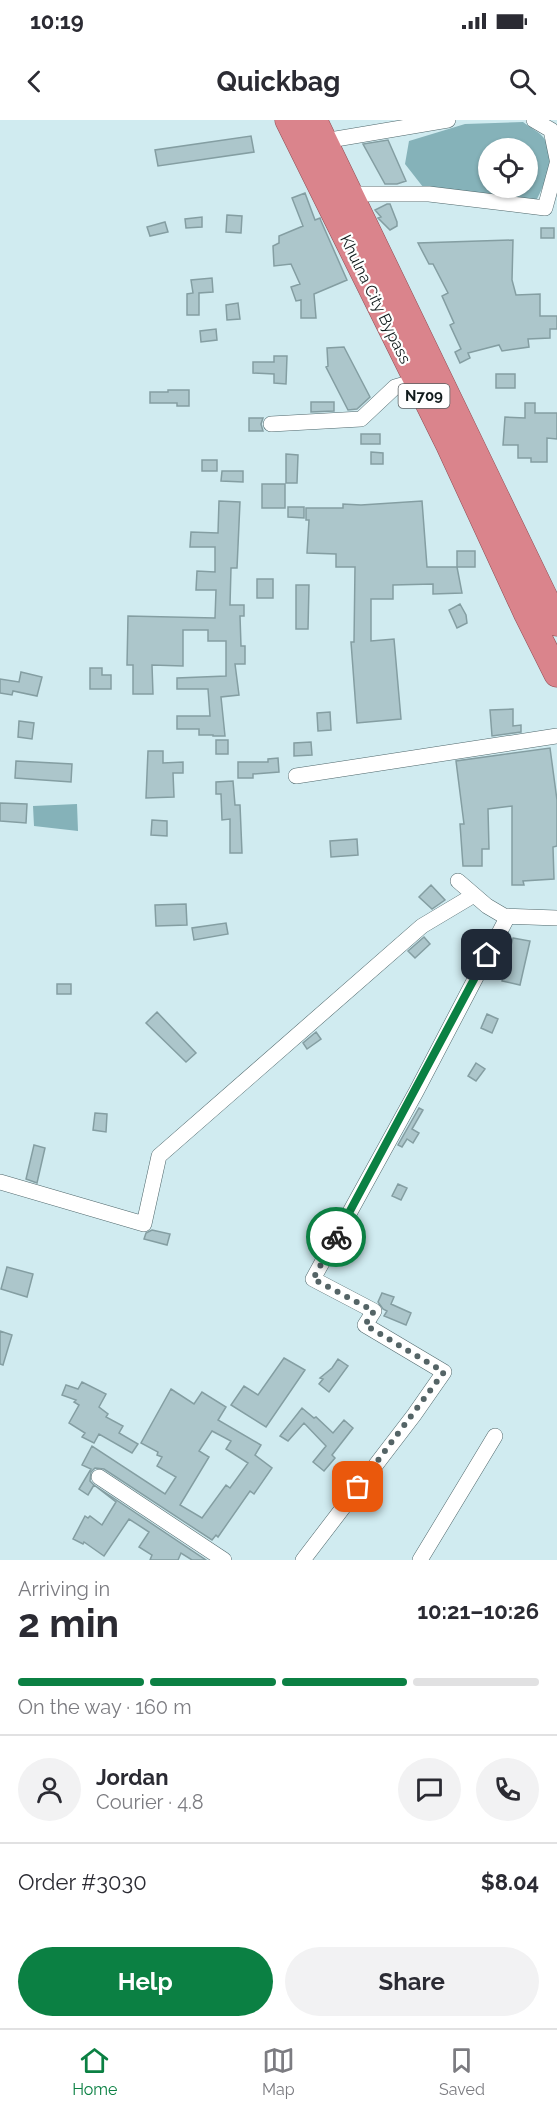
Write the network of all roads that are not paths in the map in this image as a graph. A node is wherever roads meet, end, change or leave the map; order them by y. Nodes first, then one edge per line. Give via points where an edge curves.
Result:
1 (288, 120) edge
2 (448, 120) edge
3 (534, 120) edge
4 (319, 131) edge
5 (557, 159) edge
6 (557, 164) edge
7 (349, 194) junction
8 (416, 381) junction
9 (271, 424) dead end
10 (557, 623) edge
11 (557, 674) edge
12 (557, 736) edge
13 (296, 776) dead end
14 (458, 881) dead end
15 (474, 895) junction
16 (508, 916) junction
17 (557, 918) edge
18 (0, 1182) edge
19 (495, 1436) dead end
20 (99, 1477) dead end
21 (224, 1560) edge
22 (303, 1560) edge
23 (420, 1560) edge

1 - 8 highway, Khulna City Bypass / N709
2 - 4 street
3 - 5 street via 551,130
4 - 7 highway, Khulna City Bypass / N709
6 - 7 street via 545,208 429,194
7 - 10 highway, Khulna City Bypass / N709
8 - 9 street via 395,387 361,418
8 - 11 highway, Khulna City Bypass / N709
12 - 13 street
14 - 15 street
15 - 16 street
15 - 18 street via 422,926 159,1156 144,1224
16 - 17 street
16 - 22 street via 313,1279 374,1311 365,1325 444,1372
19 - 23 street
20 - 21 street

